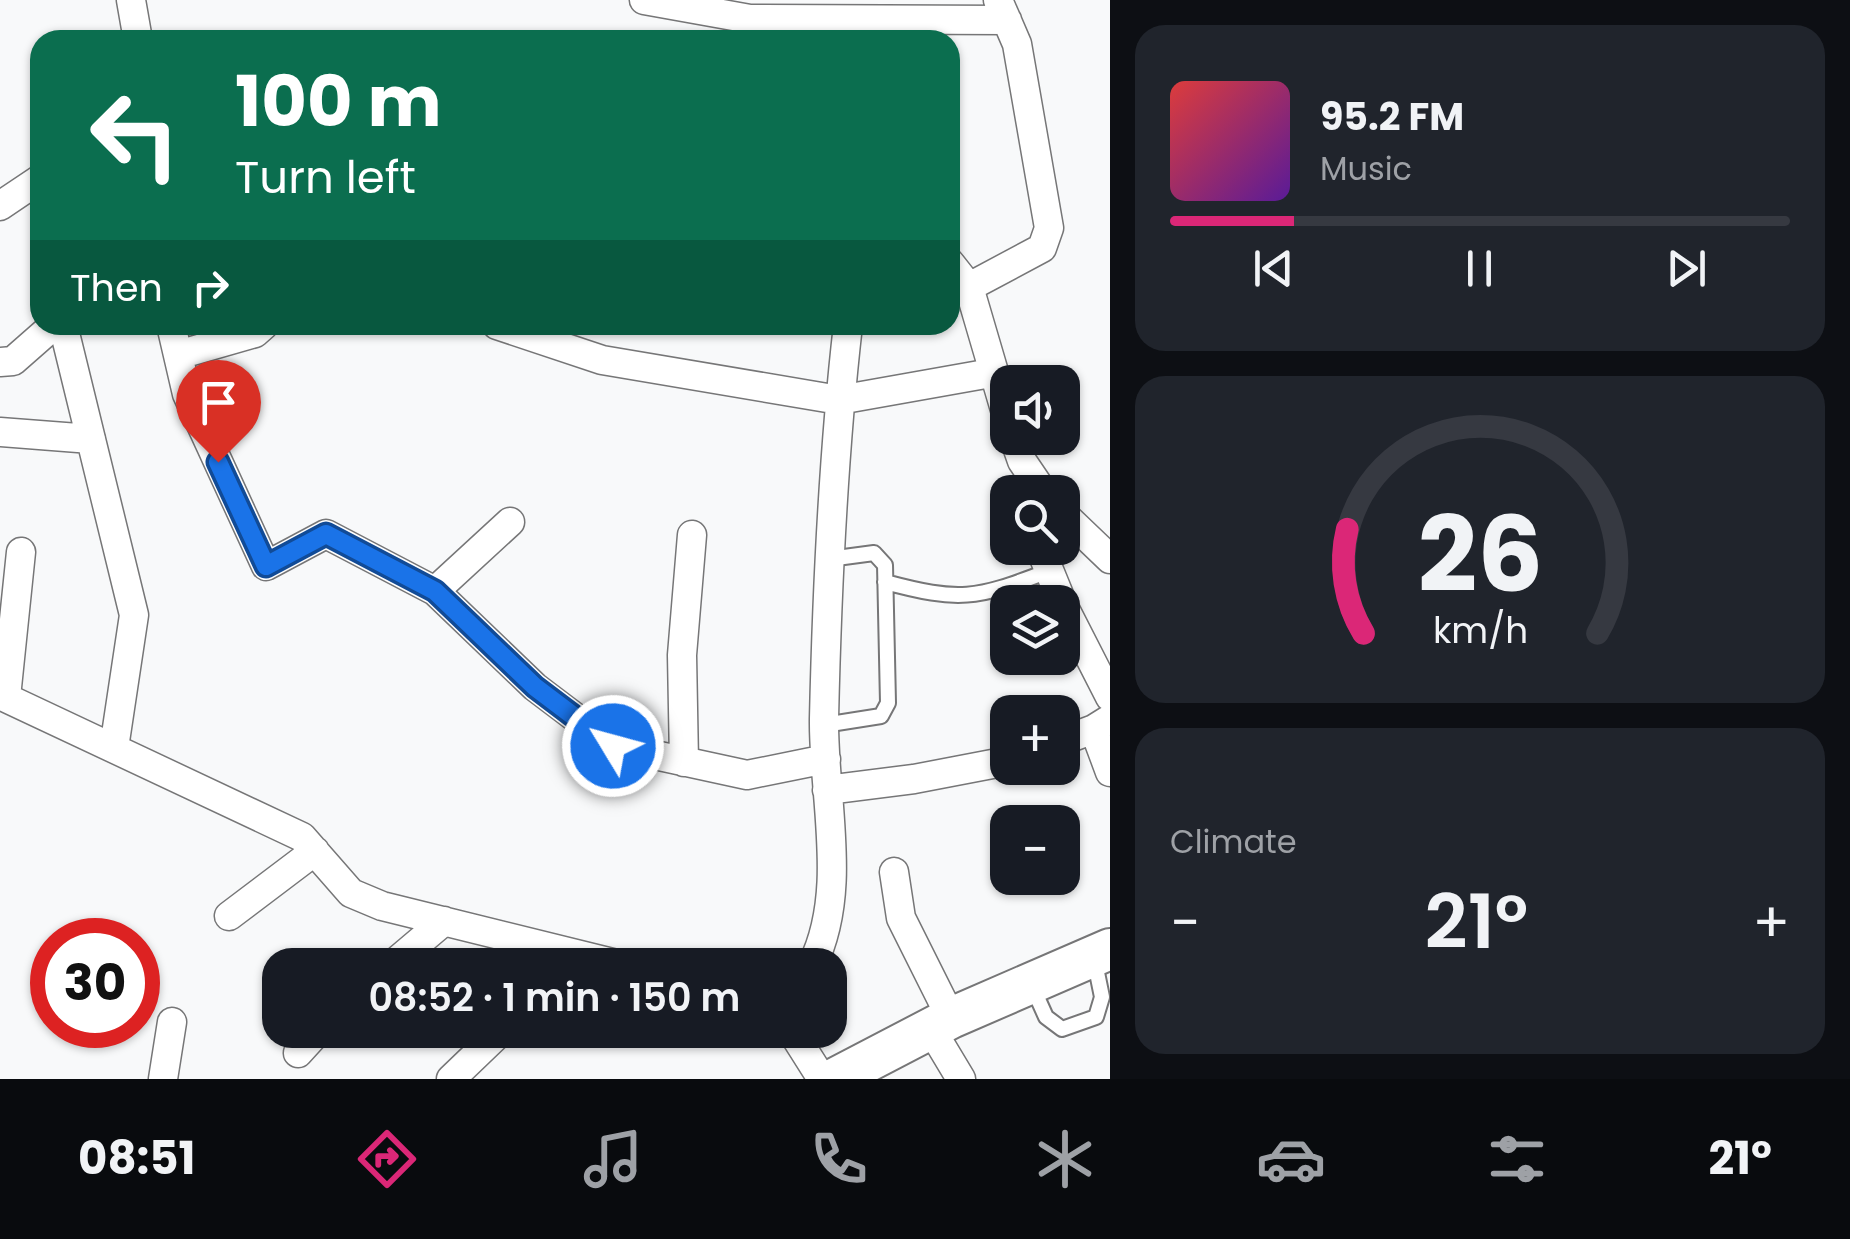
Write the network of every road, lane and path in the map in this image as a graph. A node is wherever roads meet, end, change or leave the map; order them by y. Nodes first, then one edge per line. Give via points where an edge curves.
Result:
1 (130, 0) edge
2 (644, 0) edge
3 (1002, 10) edge
4 (750, 20) edge
5 (136, 30) edge
6 (30, 186) edge
7 (0, 206) edge
8 (960, 276) edge
9 (969, 287) junction
10 (43, 335) edge
11 (65, 335) edge
12 (173, 335) edge
13 (248, 335) edge
14 (526, 335) edge
15 (847, 335) edge
16 (178, 355) junction
17 (0, 362) edge
18 (990, 366) edge
19 (990, 373) edge
20 (839, 400) junction
21 (0, 432) edge
22 (91, 440) junction
23 (510, 522) dead end
24 (1080, 531) edge
25 (692, 535) dead end
26 (21, 552) dead end
27 (828, 559) junction
28 (1110, 559) edge
29 (1035, 565) edge
30 (885, 582) junction
31 (435, 591) junction
32 (1080, 638) edge
33 (3, 696) edge
34 (1110, 697) edge
35 (1102, 724) edge
36 (824, 725) junction
37 (114, 748) junction
38 (826, 759) junction
39 (684, 762) junction
40 (990, 765) edge
41 (1110, 772) edge
42 (827, 790) junction
43 (315, 851) junction
44 (894, 872) dead end
45 (229, 916) dead end
46 (444, 922) junction
47 (413, 948) edge
48 (528, 948) edge
49 (820, 948) edge
50 (1102, 953) edge
51 (1030, 983) junction
52 (172, 1022) dead end
53 (941, 1024) junction
54 (303, 1048) edge
55 (484, 1048) edge
56 (802, 1048) edge
57 (298, 1053) dead end
58 (163, 1079) edge
59 (452, 1079) edge
60 (822, 1079) edge
61 (834, 1079) edge
62 (960, 1079) edge

1 - 5 street
2 - 4 street
3 - 4 street
3 - 9 street via 1017,44 1049,228 1042,248 1028,259
6 - 7 street
8 - 9 street
9 - 18 street
10 - 17 street via 13,361
11 - 22 street
12 - 16 street
13 - 16 street
14 - 20 street via 602,360
15 - 20 street
16 - 31 street via 187,394 266,566 326,534
19 - 20 street
20 - 27 street
21 - 22 street
22 - 37 street via 134,615
23 - 31 street
24 - 28 street
25 - 39 street via 682,655
26 - 33 street
27 - 30 lane via 874,554 885,565
27 - 36 street
29 - 30 lane via 984,596 934,595
30 - 36 lane via 888,703 881,716
31 - 39 street via 535,687 613,746
32 - 34 street
33 - 37 street
35 - 41 street
36 - 38 street
37 - 43 street via 302,837
38 - 39 street via 747,775
38 - 42 street
40 - 42 street
42 - 49 street via 831,866 828,933
43 - 45 street
43 - 46 street via 352,893
44 - 53 street via 901,918
46 - 47 street
46 - 48 street
50 - 51 main road
50 - 51 lane via 1096,1017 1062,1029 1046,1017
51 - 53 main road
52 - 58 street
53 - 61 main road
53 - 62 street
54 - 57 street
55 - 59 street
56 - 60 street

